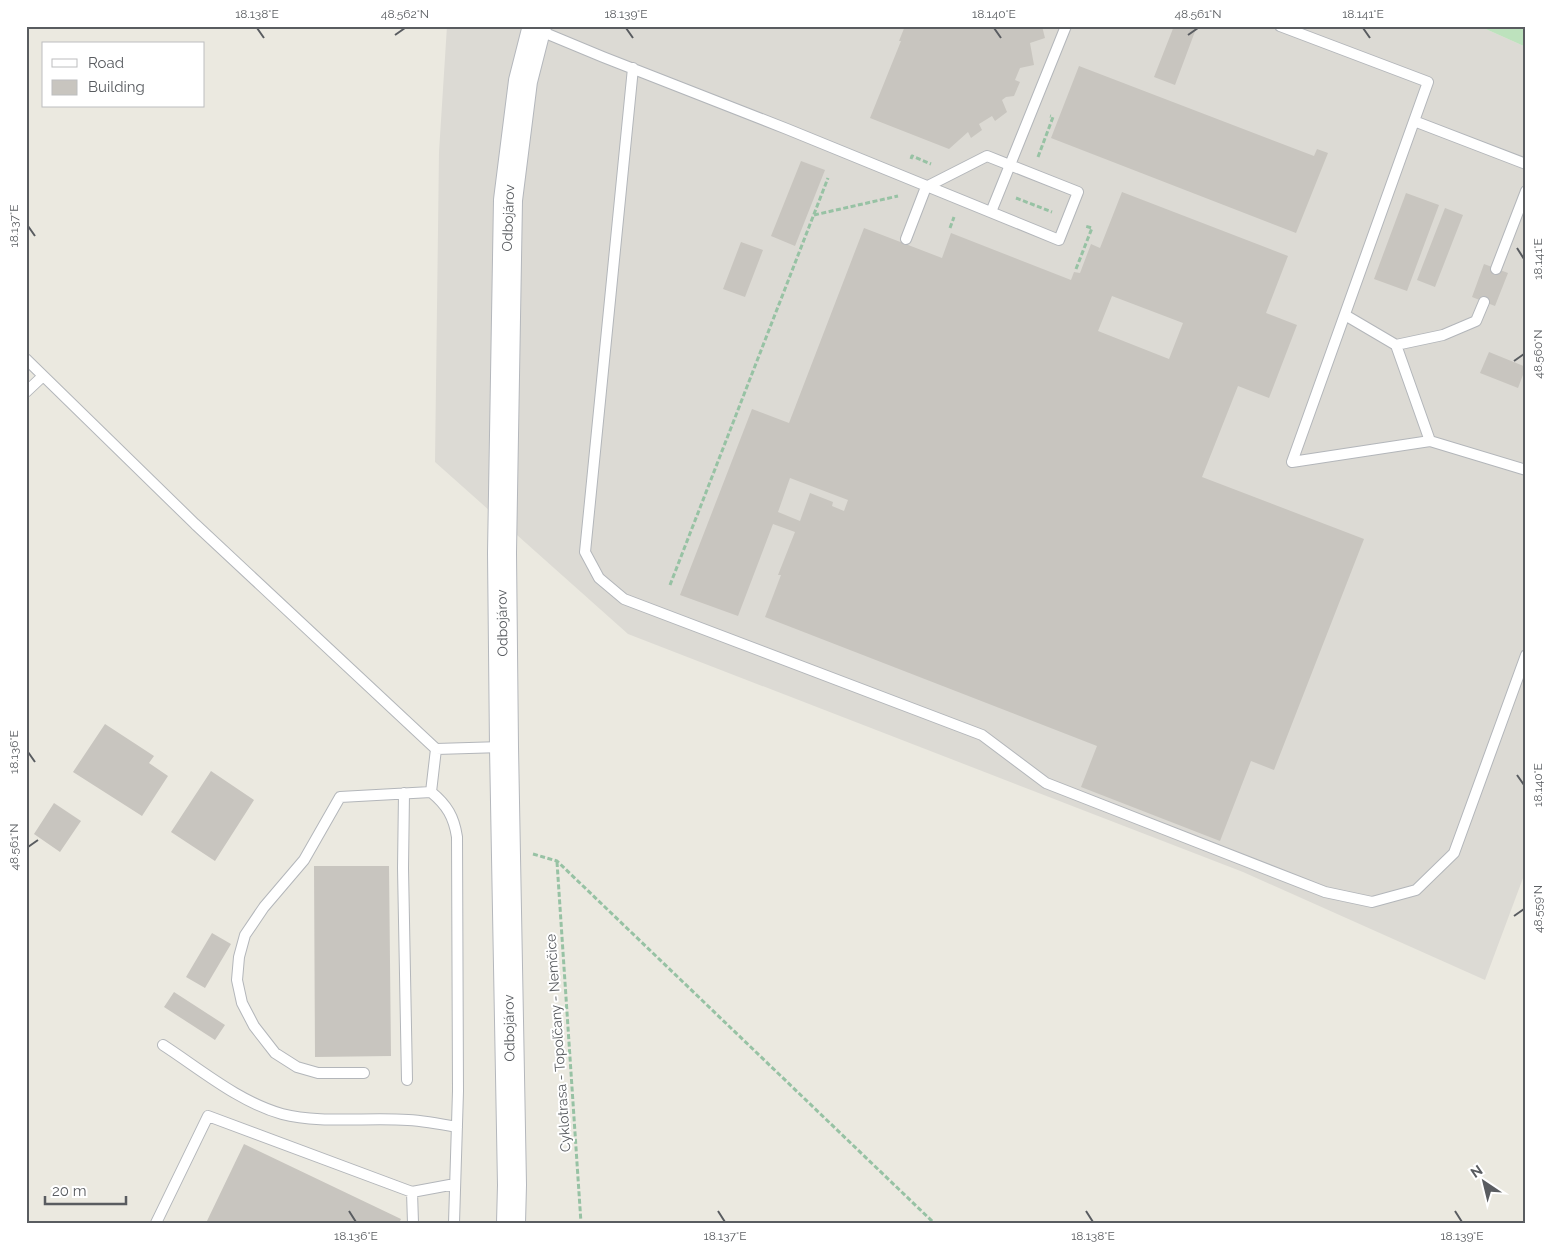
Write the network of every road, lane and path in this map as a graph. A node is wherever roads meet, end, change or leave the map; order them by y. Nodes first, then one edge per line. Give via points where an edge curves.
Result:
1 (1066, 26) edge
2 (1280, 26) edge
3 (537, 28) edge
4 (633, 68) junction
5 (1414, 121) junction
6 (1526, 164) edge
7 (1010, 165) junction
8 (828, 178) dead end
9 (926, 187) junction
10 (1526, 191) edge
11 (990, 212) junction
12 (906, 239) dead end
13 (1496, 269) dead end
14 (1484, 302) dead end
15 (1344, 315) junction
16 (1396, 345) junction
17 (26, 359) edge
18 (43, 376) junction
19 (26, 392) edge
20 (1430, 440) junction
21 (1526, 470) edge
22 (670, 585) dead end
23 (1526, 655) edge
24 (504, 747) junction
25 (436, 749) junction
26 (431, 792) junction
27 (404, 793) junction
28 (163, 1045) dead end
29 (364, 1073) dead end
30 (407, 1080) dead end
31 (457, 1127) junction
32 (455, 1184) junction
33 (412, 1192) junction
34 (156, 1223) edge
35 (413, 1223) edge
36 (454, 1223) edge
37 (511, 1223) edge
38 (582, 1223) edge
39 (934, 1223) edge

1 - 7 lane
2 - 5 lane via 1428,82
3 - 4 lane
3 - 24 main road, Odbojárov via 523,81 508,200 502,553
4 - 9 lane
4 - 23 lane via 586,552 600,578 624,599 982,735 1046,783 1325,892 1372,902 1416,890 1454,853
5 - 6 lane
5 - 15 lane
7 - 9 lane via 987,156
7 - 11 lane
7 - 11 lane via 1078,192 1068,219 1059,240
8 - 22 path
9 - 11 lane
9 - 12 lane
10 - 13 lane
14 - 16 lane via 1476,321 1443,335
15 - 16 lane
15 - 20 lane via 1292,462
16 - 20 lane
17 - 18 lane
18 - 19 lane
18 - 25 lane via 195,524
20 - 21 lane
24 - 25 lane
24 - 37 main road, Odbojárov
25 - 26 lane
26 - 27 lane
26 - 31 lane via 450,811 457,837
27 - 29 lane via 340,797 304,860 245,935 239,957 237,980 242,1003 254,1026 275,1053 297,1067 318,1073
27 - 30 lane
28 - 31 lane via 240,1096 281,1113 300,1117 409,1120
31 - 32 lane
32 - 33 lane
32 - 36 lane
33 - 34 lane via 208,1116
33 - 35 lane
38 - 39 path, Cyklotrasa - Topoľčany - Nemčice via 557,861

